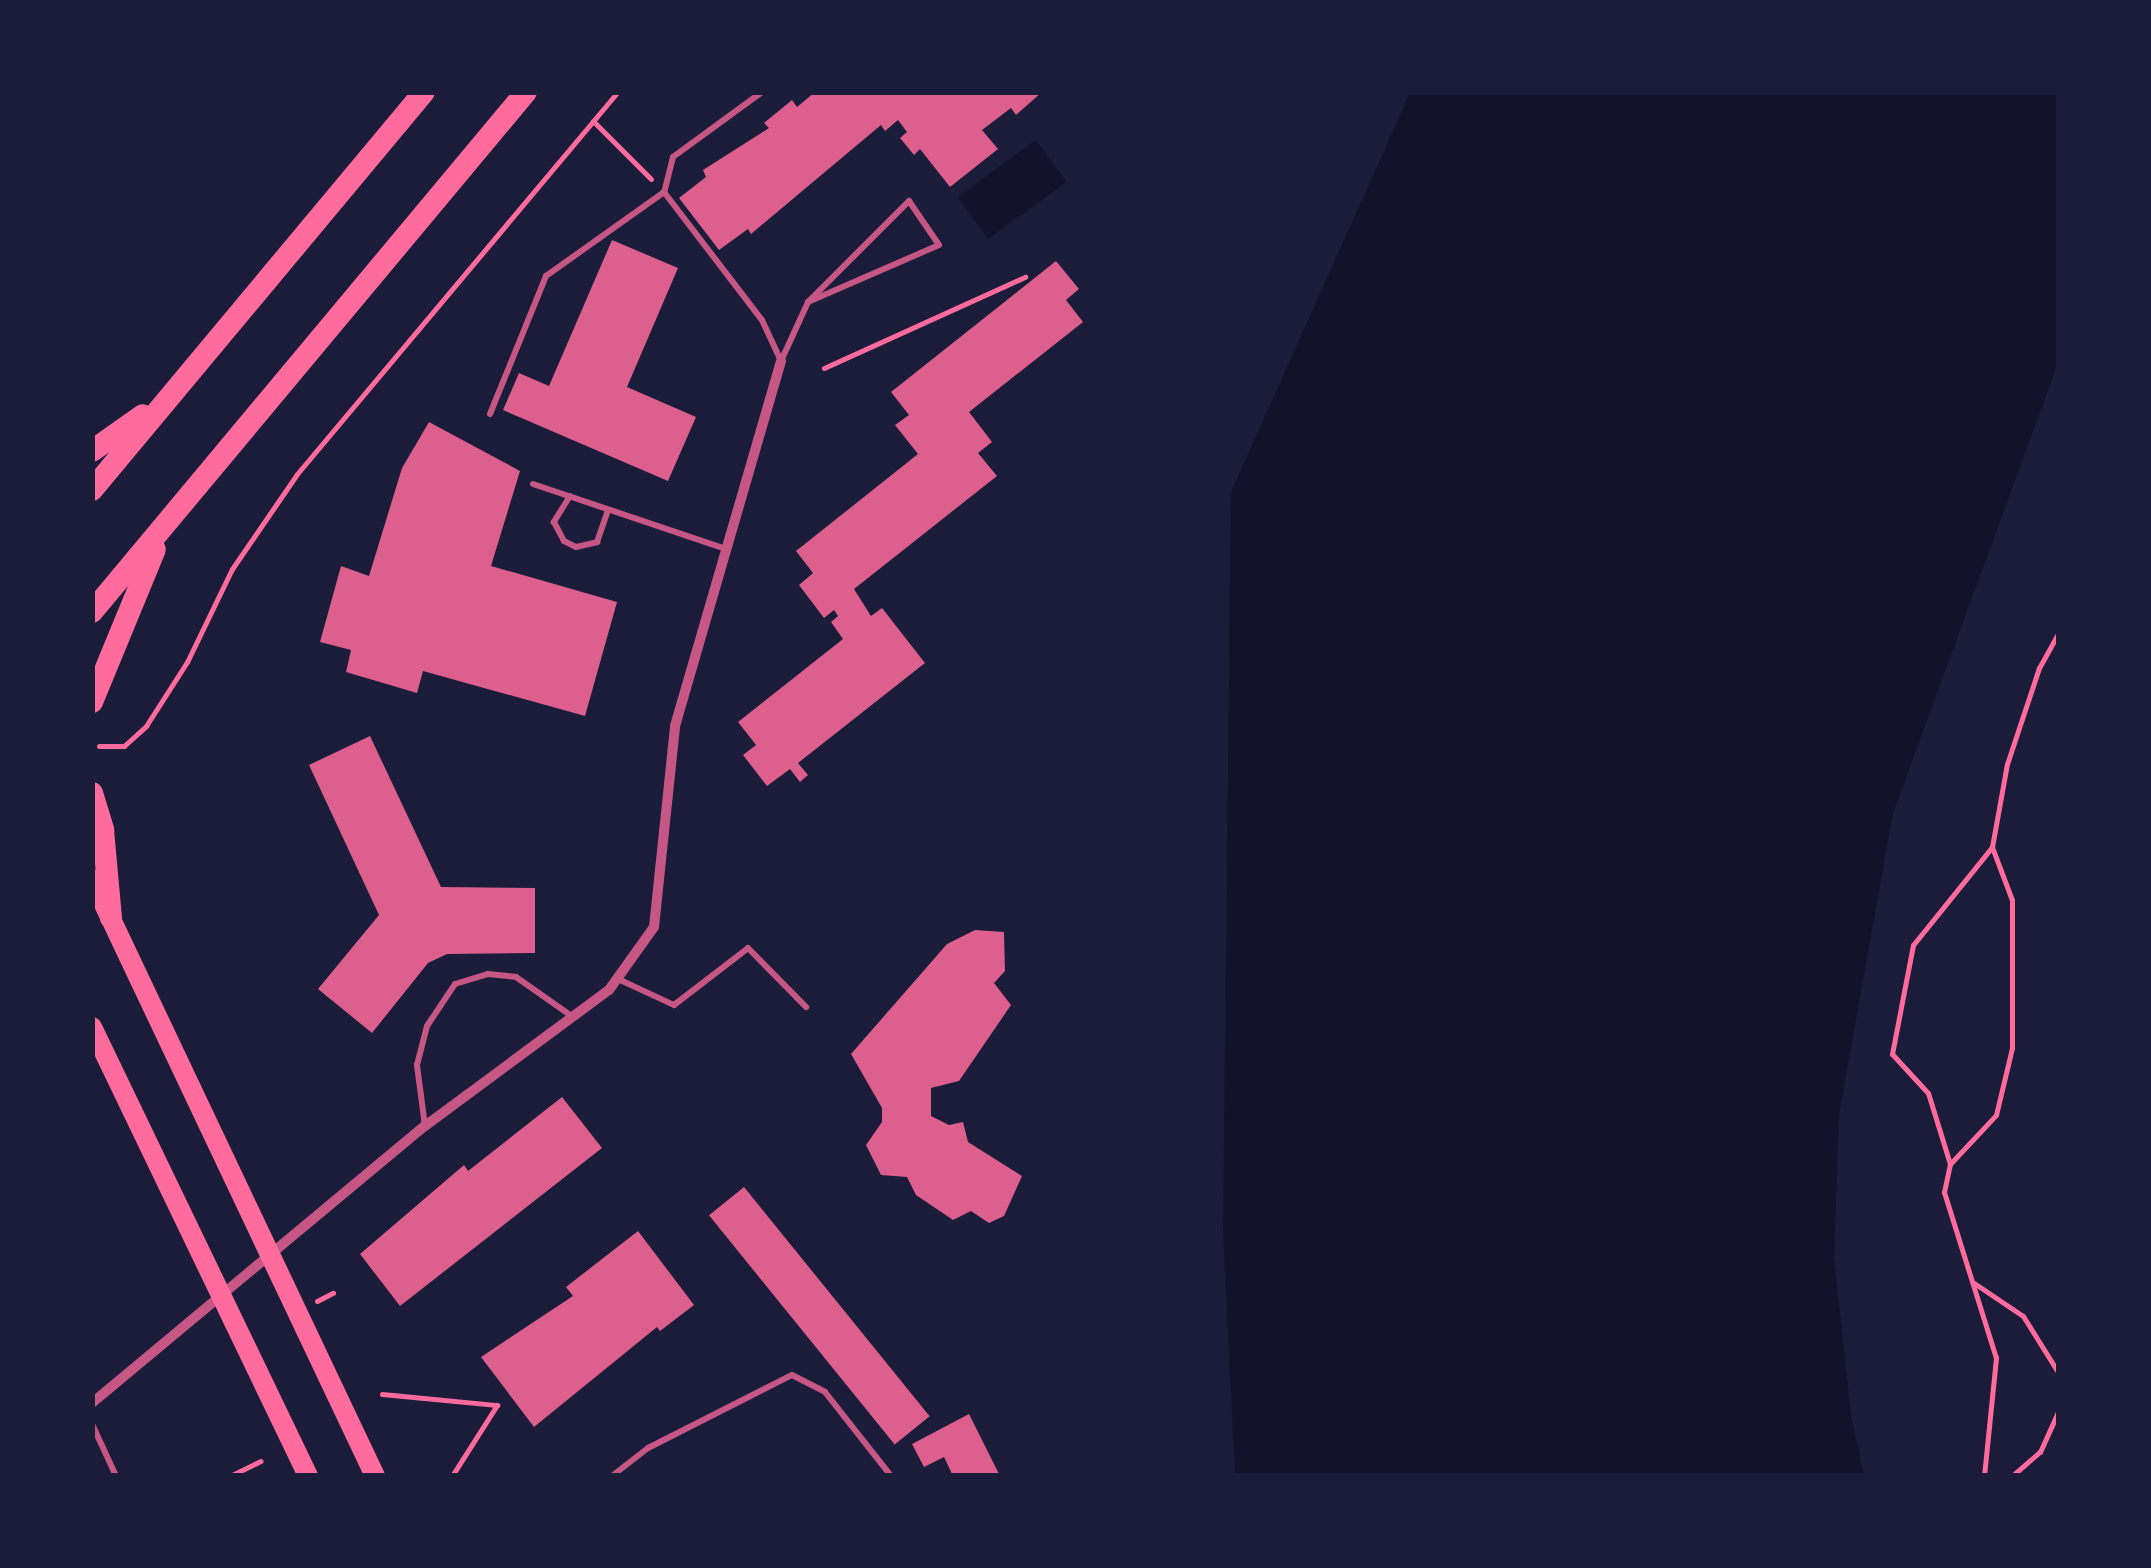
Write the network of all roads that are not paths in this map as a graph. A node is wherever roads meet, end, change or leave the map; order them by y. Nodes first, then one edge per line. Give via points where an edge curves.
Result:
1 (424, 92) edge
2 (526, 92) edge
3 (762, 92) edge
4 (664, 192) junction
5 (808, 302) junction
6 (781, 361) junction
7 (170, 395) junction
8 (490, 414) dead end
9 (92, 450) edge
10 (534, 484) dead end
11 (92, 490) edge
12 (570, 496) junction
13 (608, 510) junction
14 (164, 528) junction
15 (726, 549) junction
16 (92, 612) edge
17 (92, 702) edge
18 (92, 794) edge
19 (92, 879) edge
20 (111, 918) junction
21 (617, 979) junction
22 (806, 1007) dead end
23 (574, 1018) junction
24 (92, 1027) edge
25 (425, 1126) junction
26 (270, 1252) junction
27 (223, 1297) junction
28 (92, 1403) edge
29 (92, 1424) edge
30 (116, 1476) edge
31 (308, 1476) edge
32 (374, 1476) edge
33 (612, 1476) edge
34 (891, 1476) edge

1 - 7 main road
2 - 14 main road
3 - 4 lane via 673,158
4 - 6 lane via 762,320
4 - 8 lane via 546,276
5 - 5 lane via 909,201 940,246 890,266
5 - 6 lane
6 - 15 street
7 - 9 main road
7 - 11 main road
10 - 12 lane
12 - 13 lane
12 - 13 lane via 554,522 564,541 576,547 597,542
13 - 15 lane
14 - 16 main road
14 - 17 main road
15 - 21 street via 675,726 654,927
18 - 20 main road via 103,830
19 - 20 main road
20 - 26 main road
21 - 22 lane via 674,1004 748,948
21 - 23 street
23 - 25 street
23 - 25 lane via 516,978 488,974 454,984 427,1026 417,1065
24 - 27 main road
25 - 26 street
26 - 27 street
26 - 32 main road
27 - 28 street
27 - 31 main road
29 - 30 lane
33 - 34 lane via 648,1448 792,1375 824,1392

